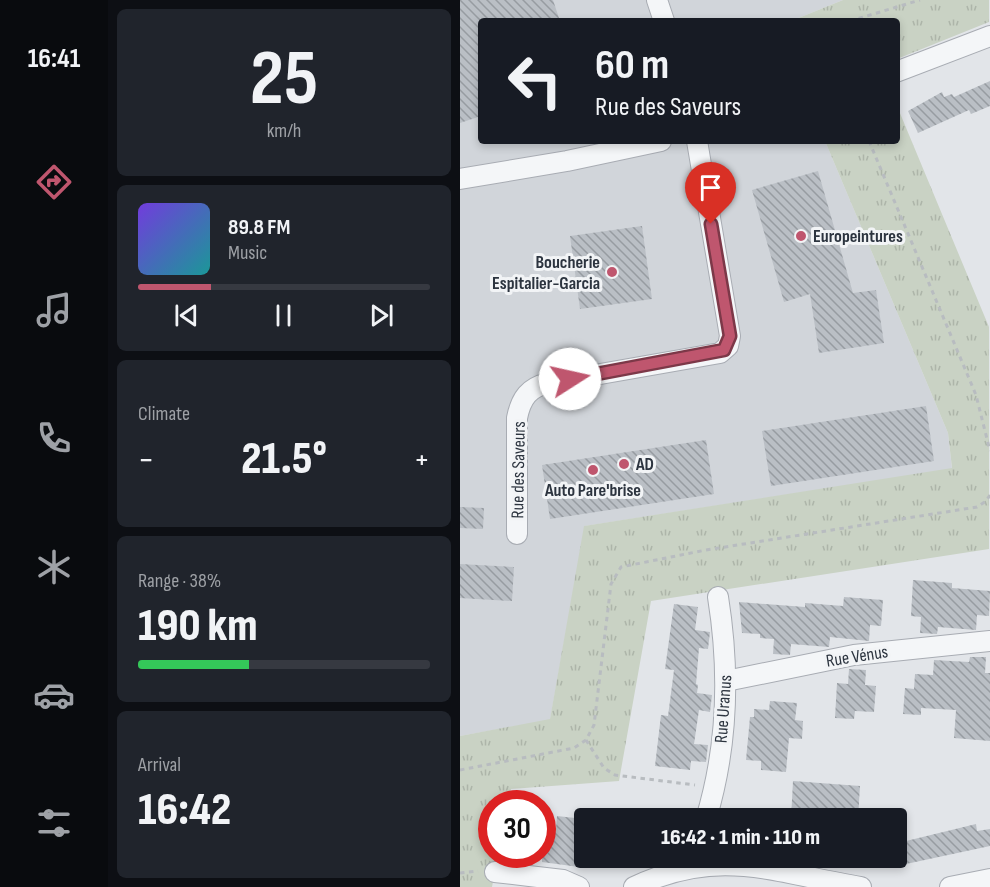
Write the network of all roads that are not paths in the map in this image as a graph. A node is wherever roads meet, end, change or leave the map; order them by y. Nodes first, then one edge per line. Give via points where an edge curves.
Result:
1 (657, 0) edge
2 (663, 18) edge
3 (990, 36) edge
4 (900, 70) edge
5 (647, 144) edge
6 (698, 144) edge
7 (460, 179) edge
8 (517, 534) dead end
9 (718, 597) dead end
10 (990, 641) edge
11 (726, 681) junction
12 (709, 808) edge
13 (681, 868) edge
14 (760, 868) edge
15 (495, 872) dead end
16 (990, 879) edge
17 (579, 887) edge
18 (634, 887) edge
19 (861, 887) edge
20 (950, 887) edge

1 - 2 street
3 - 4 street
5 - 7 street
6 - 8 street, Rue des Saveurs via 730,336 728,346 720,353 549,383 529,392 521,402 517,418
9 - 11 street, Rue Uranus
10 - 11 street, Rue Vénus via 854,655
11 - 12 street, Rue Uranus via 724,726
13 - 18 street
14 - 19 street
15 - 17 street via 563,880
16 - 20 street

